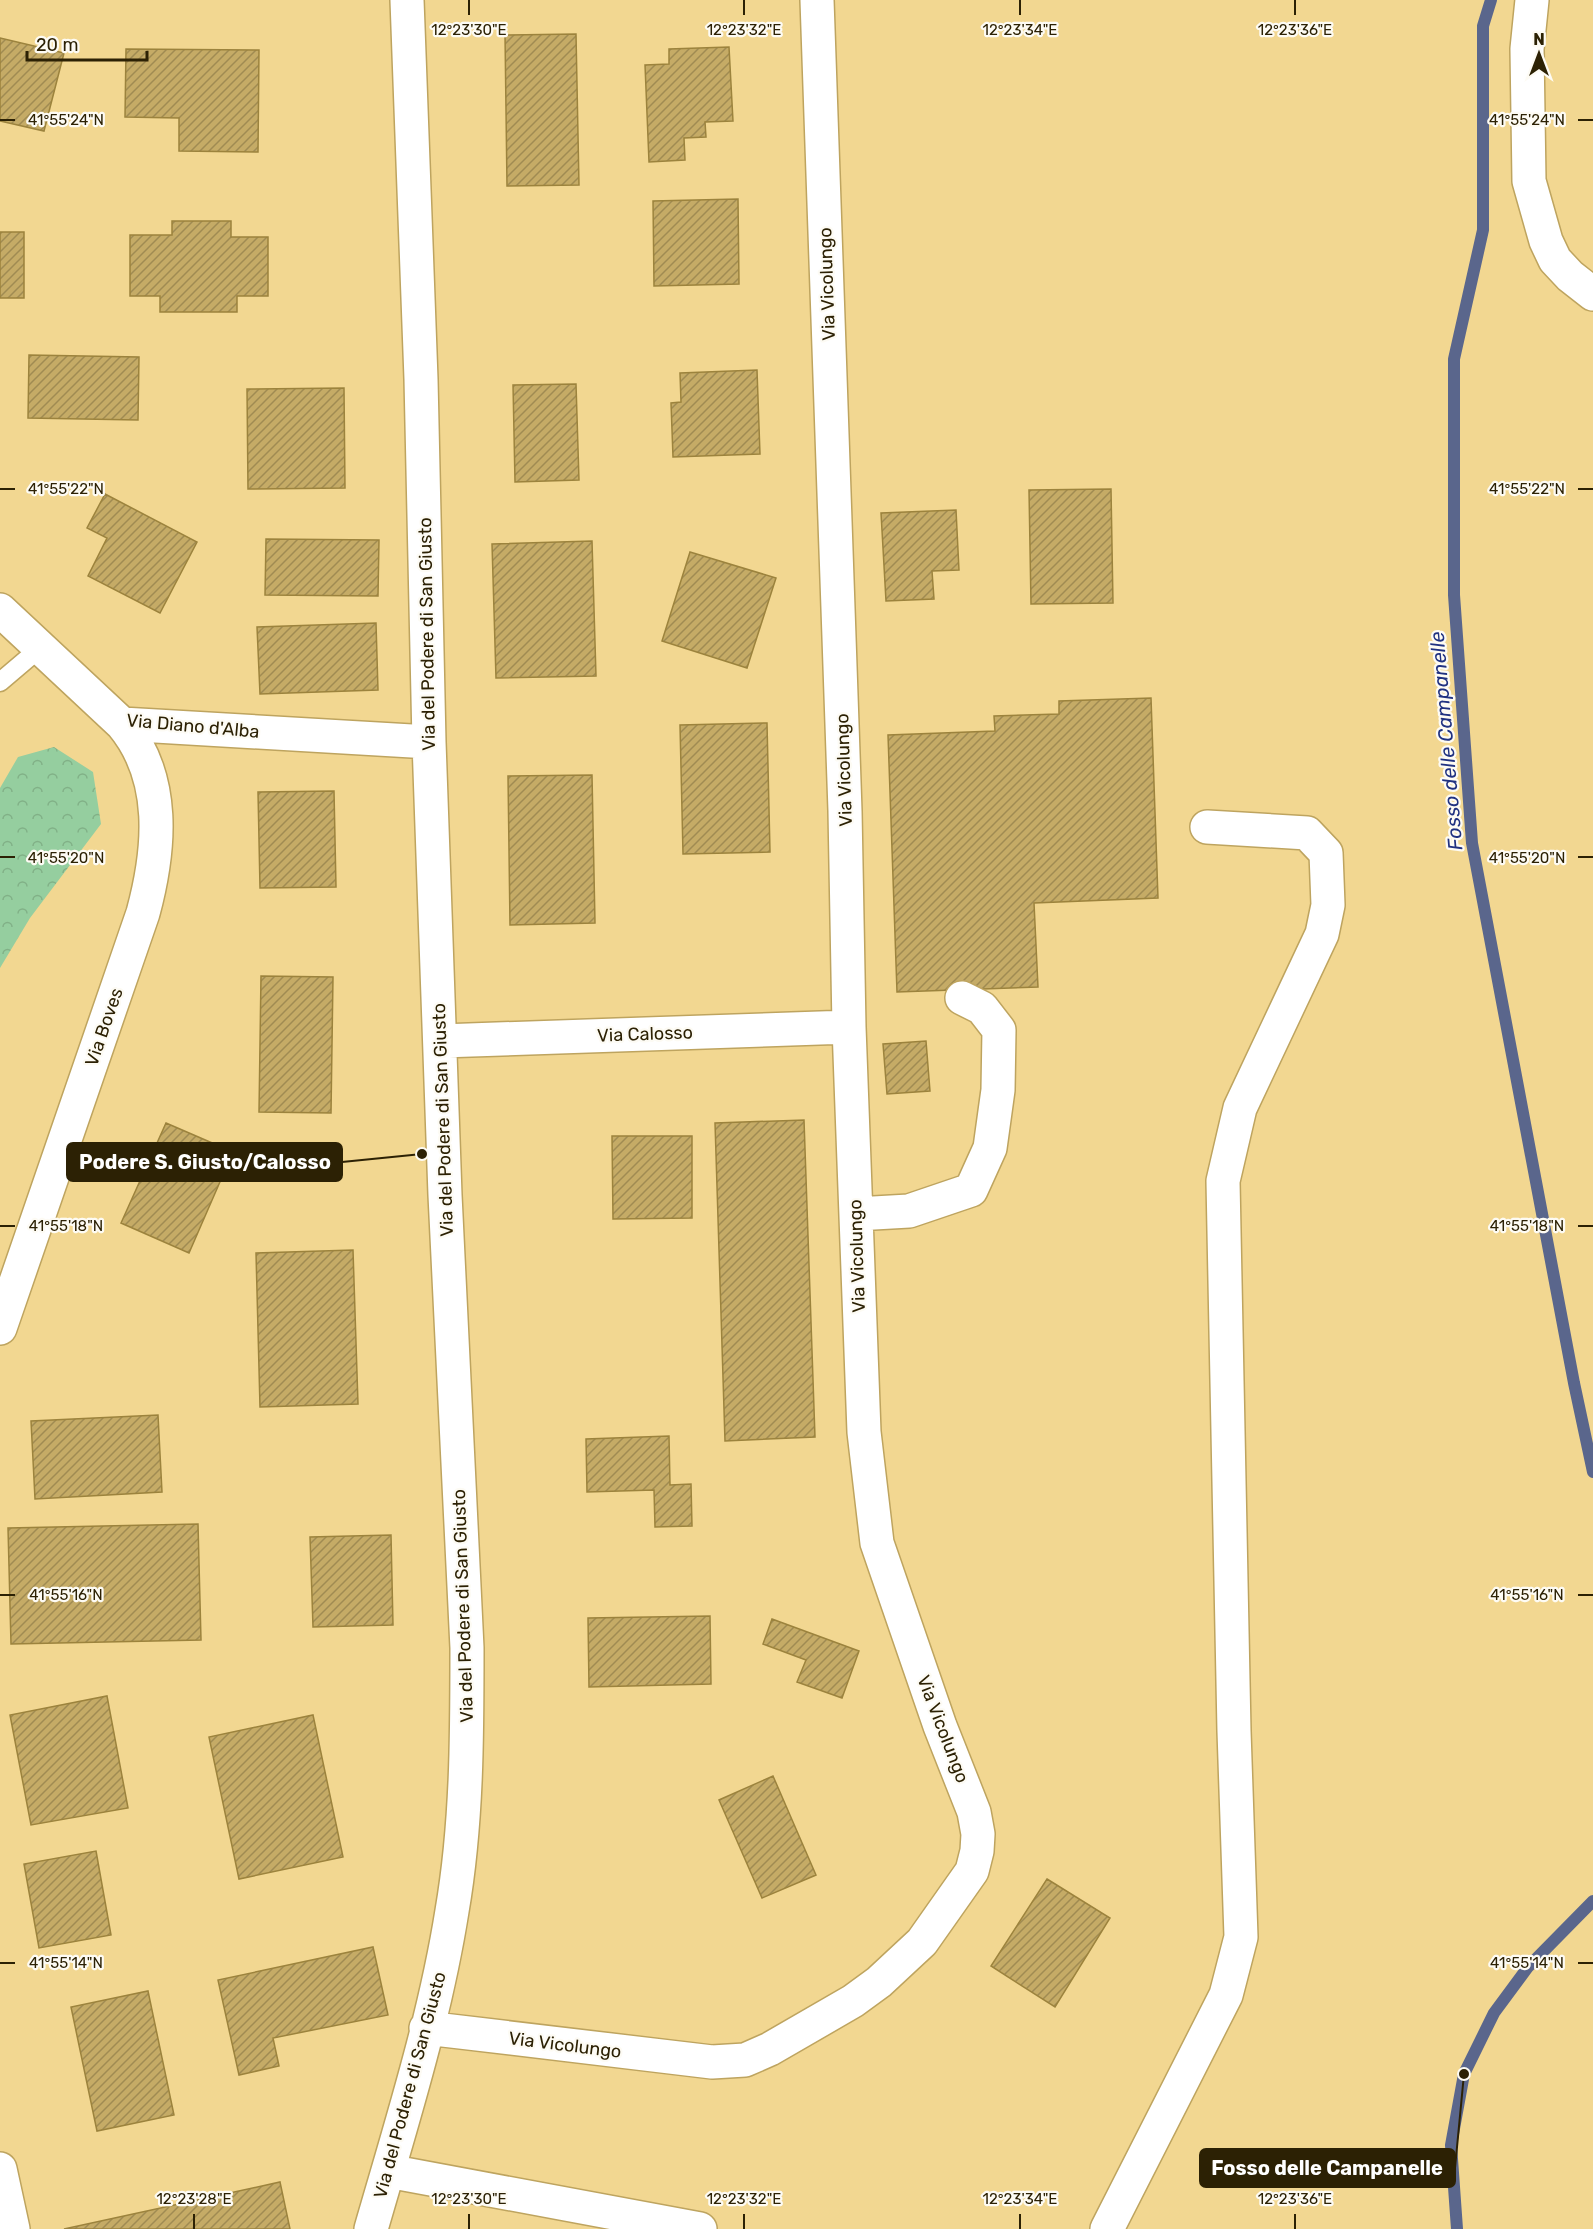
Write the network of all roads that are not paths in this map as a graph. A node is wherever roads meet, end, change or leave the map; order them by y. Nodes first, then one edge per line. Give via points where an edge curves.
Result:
1 (407, 0) edge
2 (817, 0) edge
3 (1532, 0) edge
4 (1593, 294) edge
5 (0, 610) edge
6 (40, 648) junction
7 (0, 682) edge
8 (123, 724) junction
9 (429, 742) junction
10 (1207, 827) dead end
11 (962, 998) dead end
12 (849, 1027) junction
13 (441, 1041) junction
14 (856, 1214) junction
15 (0, 1328) edge
16 (426, 2028) junction
17 (0, 2169) edge
18 (388, 2171) junction
19 (12, 2229) edge
20 (371, 2229) edge
21 (700, 2229) edge
22 (1107, 2229) edge

1 - 9 street, Via del Podere di San Giusto
2 - 12 street, Via Vicolungo
3 - 4 street via 1527,49 1529,182 1555,260
5 - 6 street, Via Diano d'Alba
6 - 7 lane
6 - 8 street, Via Diano d'Alba
8 - 9 street, Via Diano d'Alba
8 - 15 street, Via Boves via 140,749 153,789 153,876
9 - 13 street, Via del Podere di San Giusto
10 - 22 street via 1307,833 1326,853 1329,905 1322,934 1240,1108 1223,1181 1241,1937 1226,1995
11 - 14 street via 982,1008 999,1030 999,1090 990,1148 971,1190 909,1211
12 - 13 street, Via Calosso
12 - 14 street, Via Vicolungo
13 - 16 street, Via del Podere di San Giusto via 467,1703 458,1875 446,1948
14 - 16 street, Via Vicolungo via 864,1432 877,1543 974,1812 978,1834 972,1871 922,1942 879,1982 811,2026 745,2060 712,2062
16 - 18 street, Via del Podere di San Giusto
17 - 19 street
18 - 20 street, Via del Podere di San Giusto
18 - 21 street

